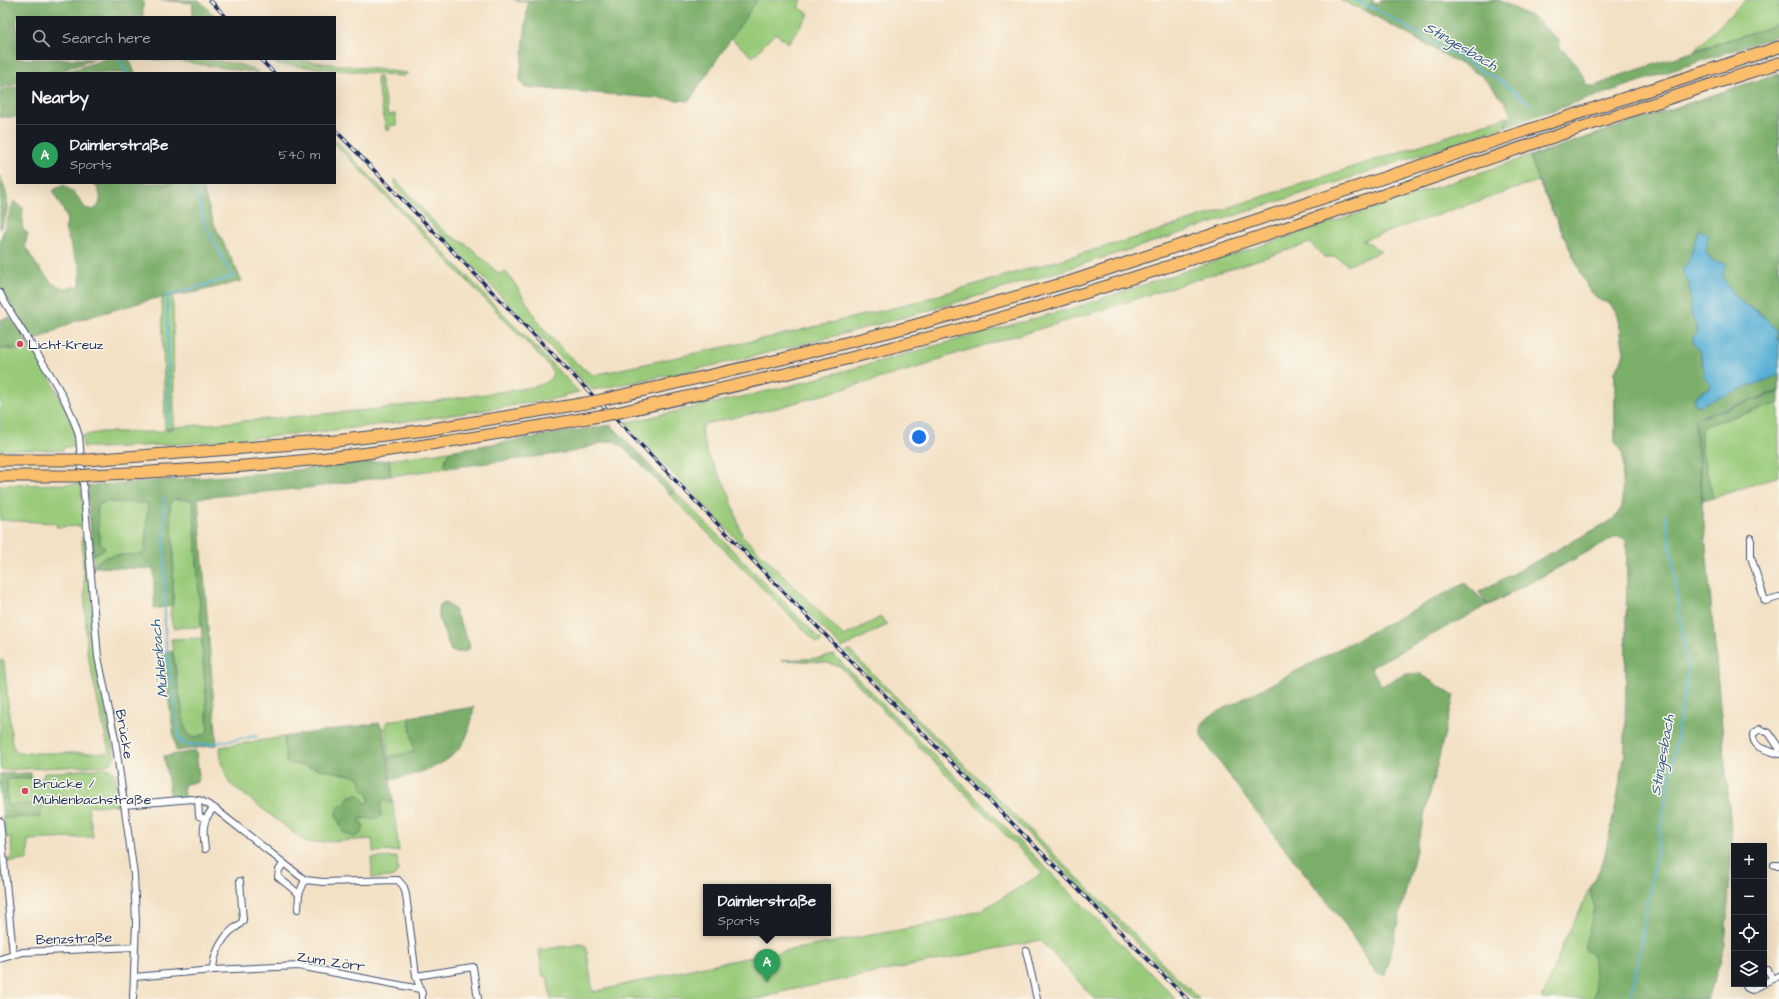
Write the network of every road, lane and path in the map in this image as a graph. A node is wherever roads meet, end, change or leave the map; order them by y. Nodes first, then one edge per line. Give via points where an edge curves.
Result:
1 (1779, 46) edge
2 (1779, 63) edge
3 (0, 293) edge
4 (0, 460) edge
5 (0, 476) edge
6 (1751, 538) dead end
7 (1779, 597) edge
8 (1779, 748) edge
9 (1779, 754) edge
10 (198, 800) junction
11 (124, 805) junction
12 (214, 808) junction
13 (205, 819) junction
14 (0, 821) edge
15 (205, 849) dead end
16 (283, 864) junction
17 (305, 880) junction
18 (240, 881) dead end
19 (299, 894) junction
20 (298, 909) dead end
21 (135, 947) junction
22 (1026, 951) dead end
23 (13, 954) junction
24 (0, 959) edge
25 (213, 970) junction
26 (1767, 970) edge
27 (416, 976) junction
28 (1779, 976) edge
29 (134, 977) junction
30 (1772, 978) junction
31 (1767, 981) edge
32 (1746, 987) edge
33 (1758, 987) edge
34 (420, 988) junction
35 (133, 999) edge
36 (422, 999) edge
37 (478, 999) edge
38 (1037, 999) edge

1 - 4 highway, bridge via 1072,281 786,358 601,400 426,430 335,441 88,460
2 - 5 highway, bridge via 1077,296 784,375 616,413 454,441 335,457 76,476
3 - 11 street, Brücke via 58,384 74,418 82,451 98,657 115,739
6 - 7 street via 1751,557 1765,601
8 - 9 street via 1764,730 1760,729 1753,734 1757,746
10 - 11 street
10 - 12 street
10 - 13 street via 199,816
11 - 21 street, Brücke via 136,894
12 - 13 street
12 - 16 street
13 - 15 street
14 - 23 street
16 - 17 street
16 - 19 street via 278,877
17 - 19 street
17 - 27 street via 398,880 406,894
18 - 25 street via 244,920 228,933 223,941 214,959
19 - 20 street
21 - 23 street, Benzstraße
21 - 29 street, Brücke
22 - 38 street
23 - 24 street, Benzstraße
25 - 29 street, Zum Zörr
25 - 34 street, Zum Zörr via 299,966
26 - 30 street
27 - 34 street
27 - 37 street via 473,967
28 - 30 street
29 - 35 street, Brücke
30 - 31 street
32 - 33 street via 1752,990
34 - 36 street

